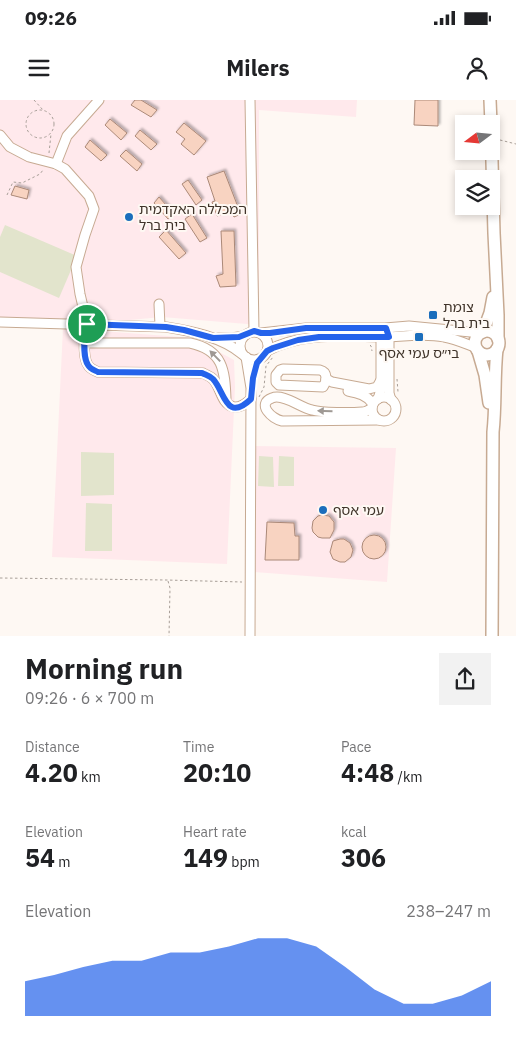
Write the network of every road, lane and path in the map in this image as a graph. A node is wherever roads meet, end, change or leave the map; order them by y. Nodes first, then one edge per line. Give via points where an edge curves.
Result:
1 (34, 100) edge
2 (99, 100) edge
3 (250, 100) edge
4 (490, 100) edge
5 (44, 110) junction
6 (491, 115) edge
7 (50, 134) junction
8 (0, 135) edge
9 (500, 139) edge
10 (516, 144) edge
11 (493, 160) edge
12 (52, 163) junction
13 (7, 195) dead end
14 (496, 283) junction
15 (158, 304) dead end
16 (0, 322) edge
17 (86, 324) junction
18 (160, 326) junction
19 (257, 332) junction
20 (482, 332) junction
21 (385, 334) junction
22 (244, 336) junction
23 (213, 338) junction
24 (85, 343) junction
25 (365, 343) dead end
26 (497, 344) junction
27 (478, 350) junction
28 (372, 351) dead end
29 (268, 354) junction
30 (244, 355) junction
31 (398, 378) dead end
32 (381, 380) junction
33 (324, 383) junction
34 (251, 388) junction
35 (253, 400) junction
36 (391, 400) junction
37 (226, 402) junction
38 (374, 404) junction
39 (395, 419) dead end
40 (380, 420) junction
41 (493, 432) junction
42 (0, 578) edge
43 (168, 580) junction
44 (250, 582) junction
45 (169, 636) edge
46 (250, 636) edge
47 (492, 636) edge

1 - 5 path
2 - 12 street via 67,136
3 - 19 street
4 - 6 main road
5 - 7 path via 54,120
5 - 7 path via 34,111 26,126 30,134 38,138
7 - 12 path
8 - 12 street via 10,147 29,157
9 - 10 path
11 - 14 main road
12 - 13 path via 22,183 13,182
12 - 17 street via 65,169 88,196 94,209 76,267
14 - 20 main road
14 - 26 main road
15 - 18 street
16 - 17 street
17 - 18 street
17 - 24 street
18 - 23 street
19 - 21 street via 306,328
19 - 22 street
19 - 29 street via 268,342
20 - 21 street via 409,326
20 - 26 main road via 495,335
20 - 27 main road via 475,342
21 - 27 street via 444,337
21 - 29 street via 309,338 282,344
21 - 32 street
21 - 36 street
22 - 23 street
22 - 30 street via 240,345
23 - 30 street
24 - 37 street via 85,360 98,372 202,373 213,379
37 -> 24 street via 222,366 217,357 202,346 190,343
25 - 28 path via 371,346
26 - 27 main road via 493,353 488,355
26 - 41 main road
27 - 41 main road
29 - 30 street via 254,360
29 - 34 street via 255,369
29 - 35 path via 264,387
30 - 34 street
31 - 39 path via 400,411
32 - 33 street via 373,389
32 - 38 street via 380,394
33 - 33 street via 323,370 283,369 276,375 279,385
33 - 38 street via 360,394
34 - 35 street
35 - 37 street via 237,407
35 - 44 street
36 - 38 street via 384,398
36 - 40 street via 395,405 394,416
38 - 40 street via 373,415
38 -> 40 street via 362,412 313,411 279,397 268,400 266,410 282,421
41 - 47 main road
42 - 43 path
43 - 44 path
43 - 45 path
44 - 46 street

